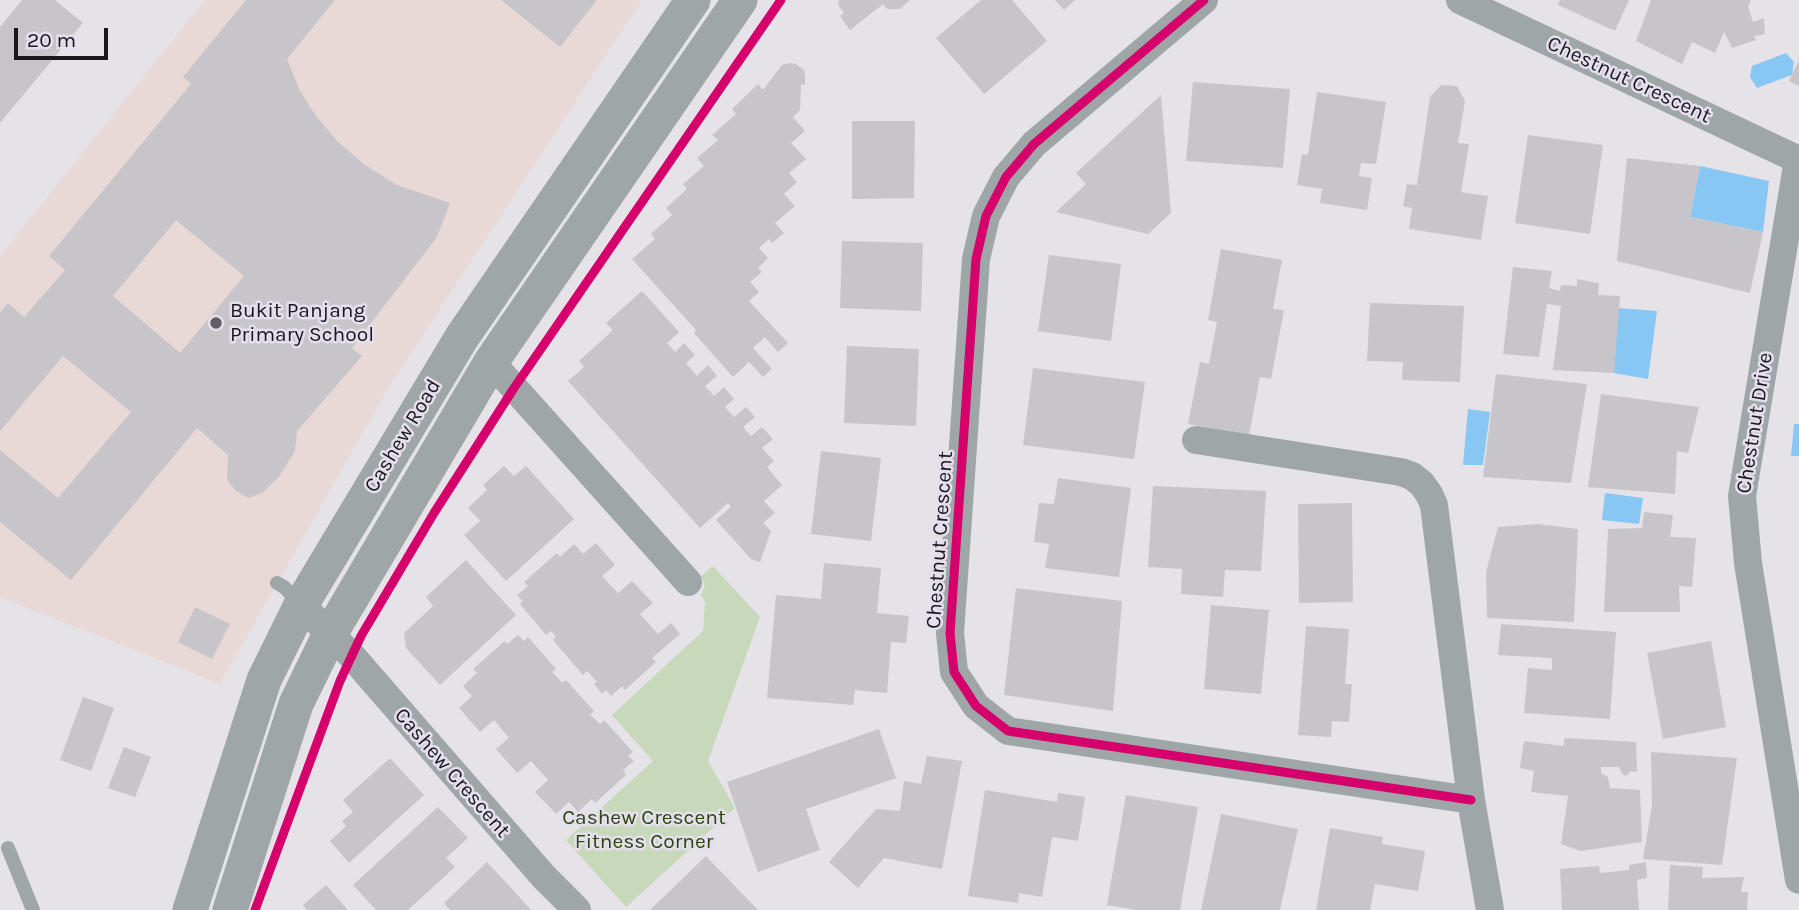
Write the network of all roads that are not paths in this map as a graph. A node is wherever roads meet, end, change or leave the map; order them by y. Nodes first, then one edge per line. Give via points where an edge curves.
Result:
1 (693, 0) edge
2 (740, 0) edge
3 (1205, 0) edge
4 (1460, 0) edge
5 (1799, 160) edge
6 (491, 362) junction
7 (1196, 440) dead end
8 (688, 582) dead end
9 (289, 594) junction
10 (330, 634) junction
11 (1471, 800) junction
12 (1793, 808) edge
13 (8, 848) dead end
14 (1799, 880) edge
15 (33, 910) edge
16 (190, 910) edge
17 (229, 910) edge
18 (577, 910) edge
19 (1490, 910) edge

1 - 9 street, Cashew Road
2 - 6 street, Cashew Road
3 - 11 street, Chestnut Crescent via 1034,144 1006,177 986,216 973,300 950,633 954,672 976,706 1008,731
4 - 5 street, Chestnut Crescent
5 - 12 street, Chestnut Drive via 1742,496 1748,563
6 - 8 street
6 - 10 street, Cashew Road
7 - 11 street via 1401,472 1422,484 1433,505
9 - 10 street, Cashew Crescent
9 - 16 street, Cashew Road
10 - 17 street, Cashew Road via 296,704
10 - 18 street, Cashew Crescent
11 - 19 street
12 - 14 street, Chestnut Drive
13 - 15 lane

